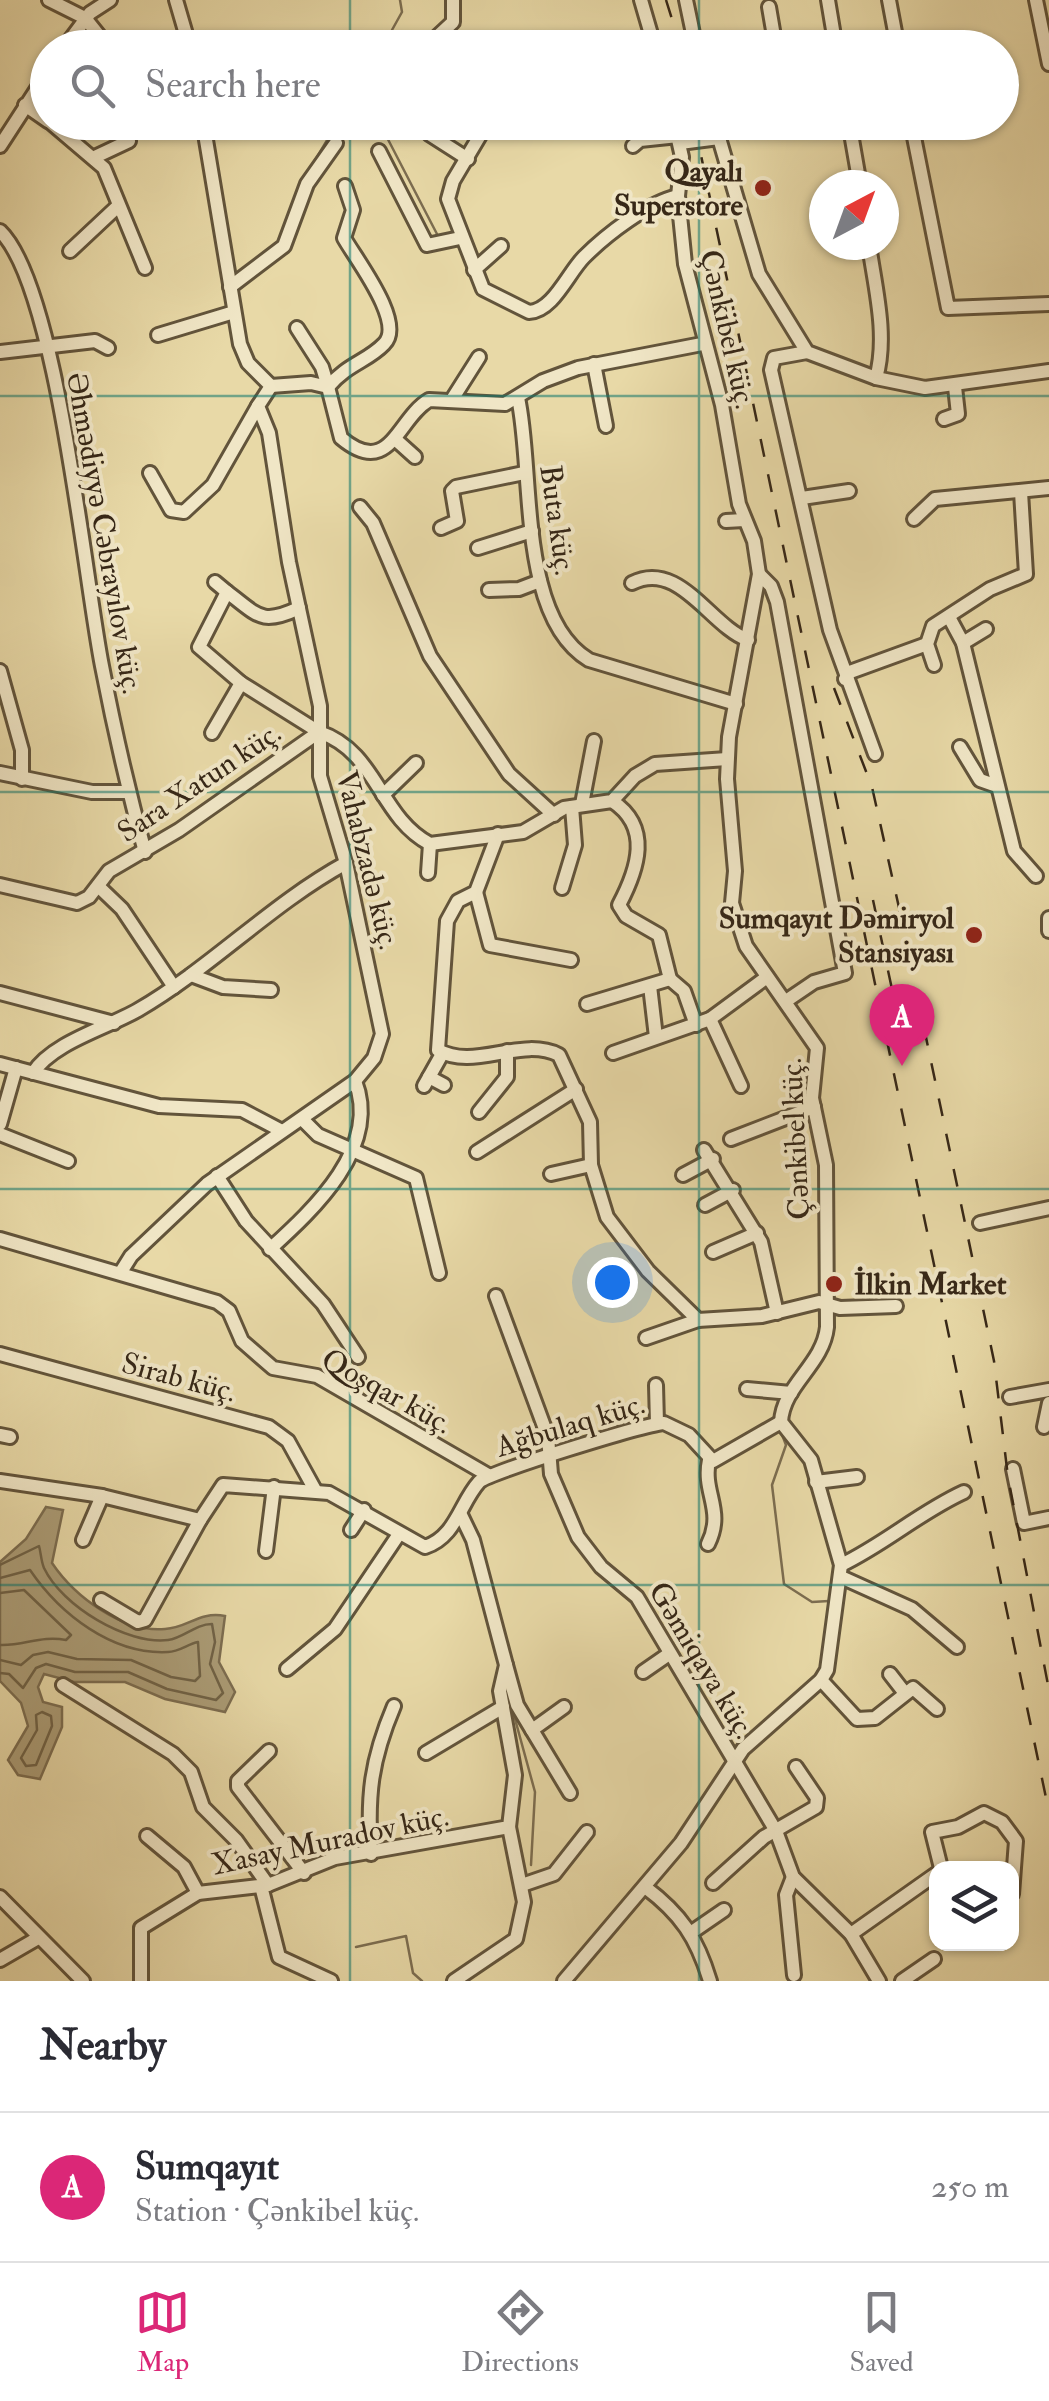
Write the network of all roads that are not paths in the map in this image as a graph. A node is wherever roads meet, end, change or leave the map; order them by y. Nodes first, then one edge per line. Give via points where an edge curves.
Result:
1 (49, 0) edge
2 (110, 0) edge
3 (452, 0) edge
4 (641, 0) edge
5 (686, 0) edge
6 (828, 0) edge
7 (890, 0) edge
8 (1036, 0) edge
9 (179, 3) edge
10 (769, 7) dead end
11 (85, 18) junction
12 (77, 30) edge
13 (95, 30) edge
14 (186, 30) edge
15 (444, 30) edge
16 (650, 30) edge
17 (692, 30) edge
18 (773, 30) edge
19 (833, 30) edge
20 (895, 30) edge
21 (1049, 64) edge
22 (30, 98) edge
23 (25, 105) junction
24 (30, 109) edge
25 (4, 130) edge
26 (72, 140) edge
27 (129, 140) dead end
28 (206, 140) edge
29 (438, 140) edge
30 (478, 140) edge
31 (640, 140) edge
32 (678, 140) edge
33 (720, 140) edge
34 (852, 140) edge
35 (915, 140) edge
36 (336, 144) dead end
37 (0, 146) edge
38 (633, 146) dead end
39 (379, 151) dead end
40 (94, 158) junction
41 (468, 158) junction
42 (857, 170) edge
43 (345, 186) dead end
44 (678, 196) junction
45 (117, 207) junction
46 (0, 231) edge
47 (460, 238) junction
48 (501, 246) dead end
49 (70, 250) dead end
50 (871, 260) edge
51 (145, 268) dead end
52 (474, 270) junction
53 (230, 288) junction
54 (1049, 304) edge
55 (234, 312) junction
56 (297, 328) dead end
57 (158, 335) dead end
58 (702, 344) junction
59 (46, 346) junction
60 (108, 348) dead end
61 (0, 352) edge
62 (807, 352) junction
63 (479, 357) dead end
64 (594, 364) junction
65 (1049, 371) edge
66 (876, 378) junction
67 (272, 386) junction
68 (956, 386) junction
69 (328, 387) junction
70 (452, 398) junction
71 (518, 398) junction
72 (258, 406) junction
73 (944, 419) dead end
74 (606, 426) dead end
75 (395, 439) junction
76 (416, 457) dead end
77 (524, 473) junction
78 (150, 474) dead end
79 (1049, 488) edge
80 (849, 492) dead end
81 (1021, 492) junction
82 (802, 498) junction
83 (360, 507) dead end
84 (914, 519) dead end
85 (744, 520) junction
86 (726, 521) dead end
87 (441, 528) dead end
88 (532, 531) junction
89 (478, 548) dead end
90 (759, 574) junction
91 (540, 581) junction
92 (215, 582) dead end
93 (632, 582) dead end
94 (489, 590) dead end
95 (227, 592) junction
96 (299, 608) junction
97 (950, 617) junction
98 (986, 629) dead end
99 (748, 640) junction
100 (963, 643) junction
101 (928, 644) junction
102 (934, 666) dead end
103 (0, 671) edge
104 (845, 679) junction
105 (242, 683) junction
106 (736, 704) junction
107 (318, 732) junction
108 (212, 733) dead end
109 (594, 741) dead end
110 (960, 747) dead end
111 (875, 754) dead end
112 (727, 759) junction
113 (416, 762) dead end
114 (0, 773) edge
115 (22, 779) junction
116 (997, 786) junction
117 (129, 792) junction
118 (383, 795) junction
119 (612, 801) junction
120 (577, 805) junction
121 (554, 815) junction
122 (498, 834) junction
123 (430, 844) junction
124 (144, 852) junction
125 (346, 863) junction
126 (428, 873) dead end
127 (1036, 876) dead end
128 (0, 885) edge
129 (98, 886) junction
130 (562, 888) dead end
131 (476, 892) junction
132 (1049, 918) edge
133 (1049, 931) edge
134 (571, 960) dead end
135 (192, 975) junction
136 (767, 977) junction
137 (670, 979) junction
138 (174, 986) junction
139 (650, 986) junction
140 (271, 990) dead end
141 (0, 993) edge
142 (786, 1001) junction
143 (587, 1004) dead end
144 (710, 1019) junction
145 (114, 1023) junction
146 (696, 1025) junction
147 (656, 1037) junction
148 (508, 1051) junction
149 (442, 1054) junction
150 (612, 1054) dead end
151 (0, 1064) edge
152 (16, 1068) junction
153 (33, 1073) junction
154 (355, 1082) junction
155 (444, 1085) dead end
156 (741, 1086) dead end
157 (576, 1089) junction
158 (814, 1107) junction
159 (479, 1112) dead end
160 (303, 1120) junction
161 (0, 1124) edge
162 (282, 1132) junction
163 (0, 1134) edge
164 (731, 1139) dead end
165 (352, 1150) junction
166 (477, 1152) dead end
167 (68, 1161) dead end
168 (590, 1165) junction
169 (552, 1174) dead end
170 (684, 1175) dead end
171 (217, 1176) junction
172 (732, 1190) junction
173 (705, 1206) dead end
174 (1049, 1208) edge
175 (980, 1223) dead end
176 (756, 1232) junction
177 (0, 1238) edge
178 (270, 1249) junction
179 (713, 1252) dead end
180 (121, 1272) junction
181 (438, 1273) dead end
182 (496, 1296) dead end
183 (827, 1306) junction
184 (896, 1306) dead end
185 (777, 1314) junction
186 (698, 1320) junction
187 (646, 1338) dead end
188 (0, 1354) edge
189 (358, 1357) dead end
190 (656, 1385) dead end
191 (747, 1389) dead end
192 (1049, 1390) edge
193 (791, 1393) junction
194 (1010, 1397) dead end
195 (1049, 1404) edge
196 (781, 1422) junction
197 (657, 1423) junction
198 (1044, 1427) dead end
199 (549, 1454) junction
200 (708, 1460) junction
201 (1013, 1469) dead end
202 (488, 1476) junction
203 (857, 1477) dead end
204 (0, 1481) edge
205 (816, 1482) junction
206 (274, 1487) junction
207 (315, 1490) junction
208 (964, 1492) dead end
209 (102, 1496) junction
210 (364, 1510) junction
211 (461, 1515) junction
212 (1049, 1518) edge
213 (200, 1520) junction
214 (350, 1530) dead end
215 (400, 1534) junction
216 (83, 1540) dead end
217 (708, 1544) dead end
218 (266, 1551) dead end
219 (841, 1571) junction
220 (101, 1600) dead end
221 (957, 1647) dead end
222 (669, 1654) junction
223 (506, 1665) junction
224 (288, 1670) dead end
225 (643, 1672) dead end
226 (890, 1674) dead end
227 (821, 1680) junction
228 (63, 1685) dead end
229 (904, 1692) junction
230 (394, 1706) dead end
231 (503, 1707) junction
232 (564, 1708) dead end
233 (937, 1709) dead end
234 (532, 1730) junction
235 (270, 1751) dead end
236 (426, 1753) dead end
237 (734, 1761) junction
238 (796, 1768) dead end
239 (570, 1794) dead end
240 (509, 1827) junction
241 (776, 1831) junction
242 (587, 1832) dead end
243 (147, 1836) dead end
244 (371, 1854) junction
245 (937, 1861) edge
246 (1014, 1861) edge
247 (304, 1873) junction
248 (793, 1878) junction
249 (929, 1878) edge
250 (712, 1883) dead end
251 (264, 1885) junction
252 (522, 1885) junction
253 (645, 1886) junction
254 (198, 1893) junction
255 (0, 1897) edge
256 (724, 1910) dead end
257 (692, 1932) junction
258 (851, 1934) junction
259 (38, 1938) junction
260 (0, 1960) edge
261 (934, 1960) dead end
262 (794, 1975) dead end
263 (83, 1981) edge
264 (141, 1981) edge
265 (331, 1981) edge
266 (454, 1981) edge
267 (564, 1981) edge
268 (710, 1981) edge
269 (879, 1981) edge
270 (902, 1981) edge

1 - 11 street
2 - 11 street
3 - 15 street via 453,22
4 - 16 street
5 - 17 street
6 - 19 street
7 - 20 street
8 - 21 street
9 - 14 street
10 - 18 street
11 - 12 street
11 - 13 street
22 - 23 street
23 - 24 street
23 - 25 street
25 - 37 street
26 - 40 street
27 - 40 street
28 - 53 street
29 - 41 street
30 - 41 street
31 - 38 street
32 - 44 street, Çənkibel küç.
33 - 62 street via 759,274
34 - 42 street
35 - 54 street via 948,308
36 - 53 street via 307,184 284,246
39 - 47 street via 427,246
40 - 45 street via 110,179
41 - 47 street via 448,191
43 - 69 street via 353,210 344,238 378,290 390,332 383,346 345,368
44 - 52 street via 600,243 536,312 492,296
44 - 58 street, Çənkibel küç.
45 - 49 street
45 - 51 street
46 - 59 street, Əhmədiyyə Cəbrayılov küç. via 22,258
47 - 52 street
48 - 52 street
50 - 66 street via 879,322
53 - 55 street
55 - 57 street
55 - 67 street via 244,356
56 - 69 street
58 - 64 street
58 - 85 street, Çənkibel küç.
59 - 60 street via 96,341
59 - 61 street
59 - 117 street, Əhmədiyyə Cəbrayılov küç.
62 - 66 street
62 - 82 street via 774,358 770,370
63 - 70 street
64 - 71 street via 543,381
64 - 74 street
65 - 68 street
66 - 68 street
67 - 69 street
67 - 72 street
68 - 73 street via 958,414
69 - 75 street via 337,429 348,444 376,452
70 - 71 street via 496,404
70 - 75 street via 422,403
71 - 77 street, Buta küç.
72 - 78 street via 213,485 184,512 171,510
72 - 96 street, Vahabzadə küç. via 269,433
75 - 76 street
77 - 87 street via 456,486 457,521
77 - 88 street, Buta küç.
79 - 81 street
80 - 82 street
81 - 84 street via 935,499
81 - 97 street via 1026,574
82 - 104 street
83 - 121 street via 430,656 509,774
85 - 86 street
85 - 90 street, Çənkibel küç.
88 - 89 street
88 - 91 street, Buta küç.
90 - 99 street, Çənkibel küç.
90 - 142 street via 774,592 845,973 814,982
91 - 94 street
91 - 106 street, Buta küç. via 552,614 582,656
92 - 95 street
93 - 99 street via 650,577 684,590
95 - 96 street via 263,618
95 - 105 street via 199,647
96 - 107 street, Vahabzadə küç. via 320,706
97 - 100 street
97 - 101 street via 934,626
98 - 100 street
99 - 106 street, Çənkibel küç.
100 - 116 street
101 - 102 street
101 - 104 street
103 - 115 street via 22,750
104 - 111 street
105 - 107 street
105 - 108 street
106 - 112 street, Çənkibel küç.
107 - 118 street, Sara Xatun küç. via 350,746
107 - 124 street, Sara Xatun küç.
107 - 125 street, Vahabzadə küç. via 320,776
109 - 120 street
110 - 116 street via 980,780
112 - 119 street via 645,767
112 - 136 street, Çənkibel küç. via 735,918
113 - 118 street
114 - 115 street
115 - 117 street
116 - 127 street via 1014,851
117 - 124 street, Əhmədiyyə Cəbrayılov küç.
118 - 123 street, Sara Xatun küç.
119 - 120 street
119 - 137 street via 630,814 636,831 634,883 619,905 658,935
120 - 121 street
120 - 130 street via 574,852
121 - 122 street via 536,827
122 - 123 street
122 - 131 street
123 - 126 street
124 - 129 street, Sara Xatun küç. via 109,870
125 - 135 street via 302,887
125 - 154 street, Vahabzadə küç. via 382,1034
128 - 129 street, Sara Xatun küç. via 77,904
129 - 138 street via 122,909
131 - 134 street via 490,945
131 - 149 street via 458,901 447,921 437,1045
132 - 133 street
135 - 138 street
135 - 140 street via 223,987
136 - 142 street, Çənkibel küç.
136 - 144 street
137 - 139 street
137 - 146 street via 684,991
138 - 145 street
139 - 143 street
139 - 147 street
141 - 145 street
142 - 158 street, Çənkibel küç. via 818,1048
144 - 146 street
144 - 156 street
145 - 153 street via 48,1057
146 - 147 street
147 - 150 street
148 - 149 street
148 - 157 street via 540,1048 559,1055
148 - 159 street via 507,1077
149 - 155 street via 426,1082
151 - 152 street
152 - 153 street
152 - 161 street
153 - 162 street via 159,1106 242,1110
154 - 160 street, Vahabzadə küç.
154 - 165 street via 362,1111
157 - 166 street
157 - 168 street via 590,1122
158 - 164 street
158 - 183 street, Çənkibel küç. via 826,1165
160 - 162 street, Vahabzadə küç.
160 - 165 street
162 - 171 street, Vahabzadə küç.
163 - 167 street
165 - 178 street via 321,1198
165 - 181 street via 416,1178
168 - 169 street
168 - 186 street via 615,1231
170 - 172 street via 709,1155
171 - 178 street
171 - 180 street, Vahabzadə küç.
172 - 173 street
172 - 176 street
174 - 175 street
176 - 179 street
176 - 185 street
177 - 180 street, Qoşqar küç.
178 - 189 street via 323,1304
180 - 202 street, Qoşqar küç. via 217,1302 229,1311 242,1341 273,1368 316,1376
182 - 199 street, Gəmiqaya küç.
183 - 184 street
183 - 185 street via 813,1302
183 - 193 street, Çənkibel küç. via 824,1349
185 - 186 street
186 - 187 street
188 - 207 street, Sirab küç. via 269,1427 288,1442
190 - 197 street
191 - 193 street
192 - 194 street
193 - 196 street, Çənkibel küç.
195 - 198 street
196 - 200 street
196 - 205 street via 808,1453
197 - 199 street, Ağbulaq küç.
197 - 200 street, Ağbulaq küç. via 680,1428
199 - 202 street, Ağbulaq küç.
199 - 222 street, Gəmiqaya küç. via 578,1537 601,1567 630,1587
200 - 217 street via 717,1520
201 - 212 street via 1024,1523
202 - 211 street, Ağbulaq küç.
203 - 205 street
204 - 209 street
205 - 219 street
206 - 207 street
206 - 213 street via 223,1486
206 - 218 street
207 - 210 street
208 - 219 street via 925,1509
209 - 213 street
209 - 216 street
210 - 214 street
210 - 215 street
211 - 215 street, Ağbulaq küç. via 431,1546
211 - 223 street
213 - 220 street via 145,1620
215 - 224 street via 336,1629
219 - 221 street via 912,1609
219 - 227 street
222 - 225 street
222 - 237 street, Gəmiqaya küç.
223 - 231 street
223 - 234 street
226 - 229 street
227 - 229 street via 863,1721
227 - 237 street
228 - 251 street via 173,1754 190,1772 203,1807 236,1840
229 - 233 street via 915,1689
230 - 244 street via 373,1754
231 - 236 street
231 - 240 street via 515,1775
232 - 234 street
234 - 239 street
235 - 247 street via 238,1786
237 - 241 street, Gəmiqaya küç.
237 - 253 street
238 - 241 street via 818,1802
240 - 244 street, Xasay Muradov küç.
240 - 252 street
241 - 248 street, Gəmiqaya küç.
241 - 250 street
242 - 252 street via 554,1874
243 - 254 street via 184,1867
244 - 247 street, Xasay Muradov küç. via 335,1858
245 - 246 street via 932,1832 984,1813 1016,1841
247 - 251 street, Xasay Muradov küç.
248 - 258 street, Gəmiqaya küç.
248 - 262 street via 786,1896
249 - 258 street
251 - 254 street, Xasay Muradov küç.
251 - 265 street via 279,1958
252 - 266 street via 522,1916 510,1947
253 - 257 street
253 - 267 street
254 - 264 street, Xasay Muradov küç. via 141,1928
255 - 259 street
256 - 257 street
257 - 268 street
258 - 269 street, Gəmiqaya küç.
259 - 260 street
259 - 263 street
261 - 270 street

